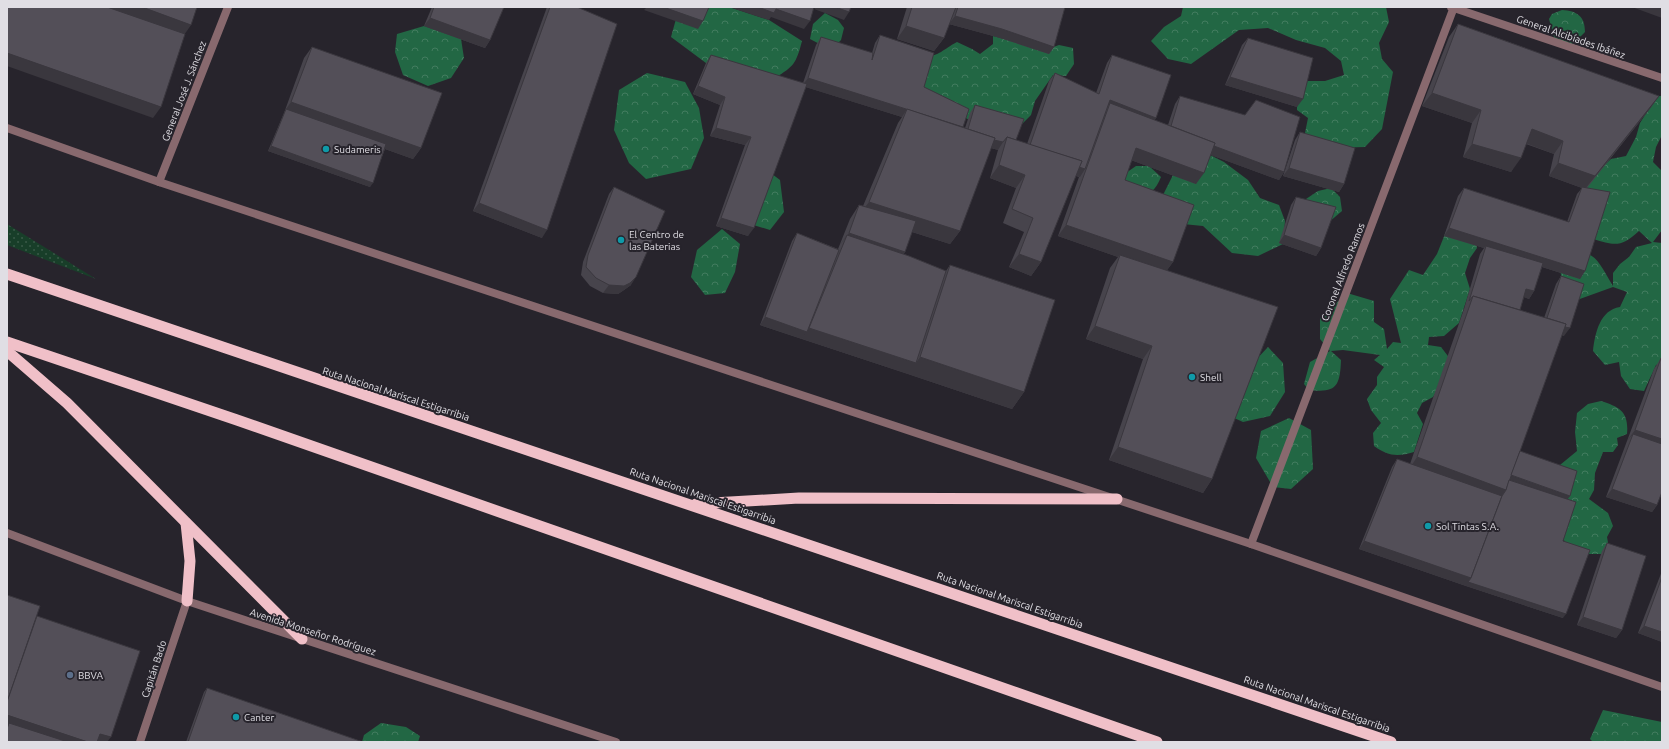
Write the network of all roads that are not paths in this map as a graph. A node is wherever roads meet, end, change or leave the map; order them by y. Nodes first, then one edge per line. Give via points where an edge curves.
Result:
1 (228, 7) edge
2 (1453, 7) edge
3 (1662, 78) edge
4 (7, 128) edge
5 (159, 182) junction
6 (7, 274) edge
7 (7, 342) edge
8 (7, 351) edge
9 (1117, 499) junction
10 (689, 504) junction
11 (186, 523) junction
12 (7, 533) edge
13 (1252, 544) junction
14 (187, 601) junction
15 (302, 639) junction
16 (1662, 687) edge
17 (140, 742) edge
18 (616, 742) edge
19 (1157, 742) edge
20 (1391, 742) edge

1 - 5 street, General José J. Sánchez
2 - 3 street, General Alcibíades Ibáñez
2 - 13 street, Coronel Alfredo Ramos
4 - 5 street
5 - 9 street
6 - 10 highway, Ruta Nacional Mariscal Estigarribia
7 - 19 highway via 252,425
8 - 11 highway via 67,403
9 - 10 highway via 799,498
9 - 13 street
10 - 20 highway, Ruta Nacional Mariscal Estigarribia
11 - 14 highway via 190,561
11 - 15 highway
12 - 14 street, Avenida Monseñor Rodríguez
13 - 16 street
14 - 15 street, Avenida Monseñor Rodríguez
14 - 17 street, Capitán Bado
15 - 18 street, Avenida Monseñor Rodríguez

